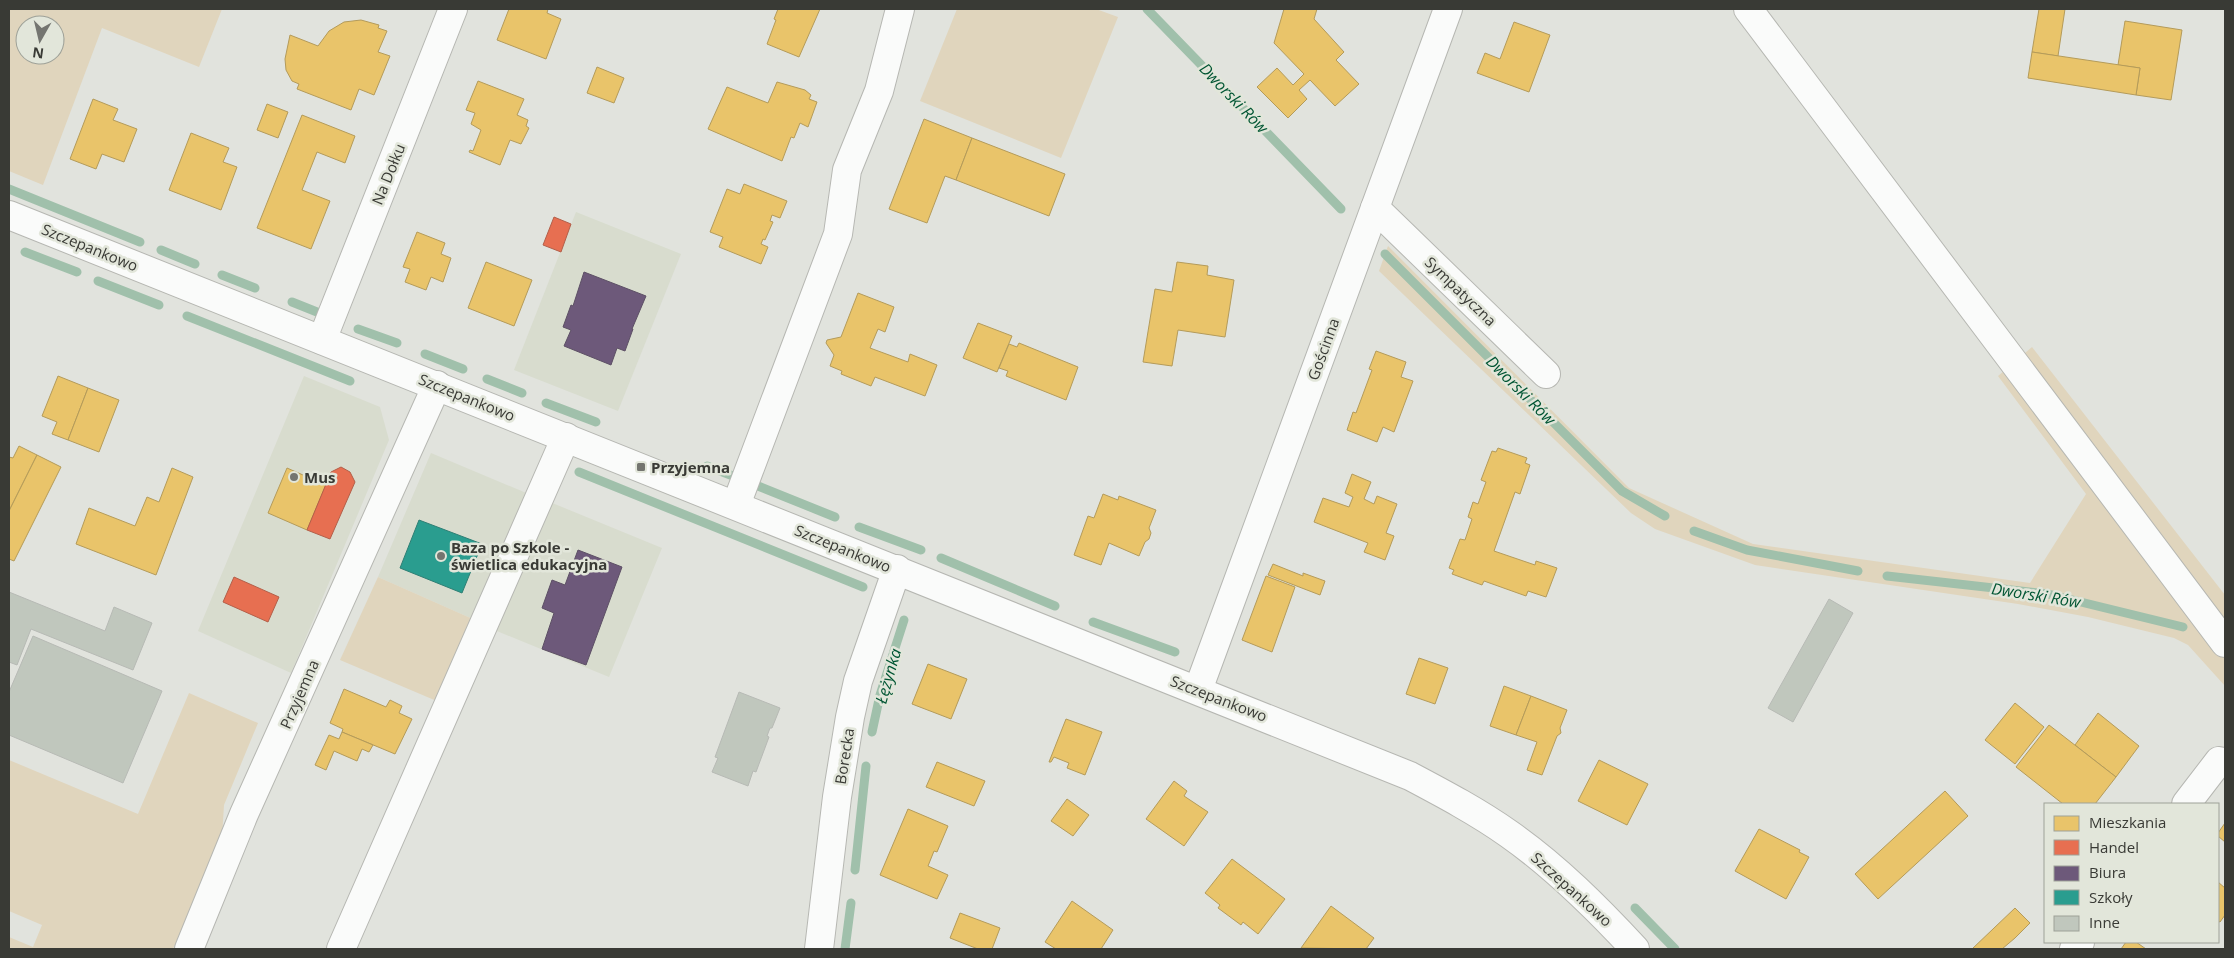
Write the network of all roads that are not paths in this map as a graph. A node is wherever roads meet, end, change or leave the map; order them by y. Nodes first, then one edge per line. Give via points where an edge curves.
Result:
1 (453, 9) edge
2 (900, 9) edge
3 (1448, 9) edge
4 (1748, 9) edge
5 (1375, 208) junction
6 (9, 215) edge
7 (322, 340) junction
8 (1546, 374) dead end
9 (437, 385) junction
10 (566, 437) junction
11 (736, 505) junction
12 (897, 569) junction
13 (2225, 643) edge
14 (1198, 690) junction
15 (2219, 761) dead end
16 (2187, 803) edge
17 (189, 949) edge
18 (341, 949) edge
19 (818, 949) edge
20 (1635, 949) edge

1 - 7 street, Na Dołku
2 - 11 street via 879,91 847,170 838,234
3 - 5 street, Gościnna
4 - 13 street
5 - 8 street, Sympatyczna
5 - 14 street, Gościnna
6 - 7 street, Szczepankowo
7 - 9 street, Szczepankowo
9 - 10 street, Szczepankowo
9 - 17 street, Przyjemna via 244,814
10 - 11 street, Szczepankowo
10 - 18 street
11 - 12 street, Szczepankowo
12 - 14 street, Szczepankowo
12 - 19 street, Borecka via 858,681 850,717
14 - 20 street, Szczepankowo via 1402,772 1456,801 1509,834 1561,875
15 - 16 street

